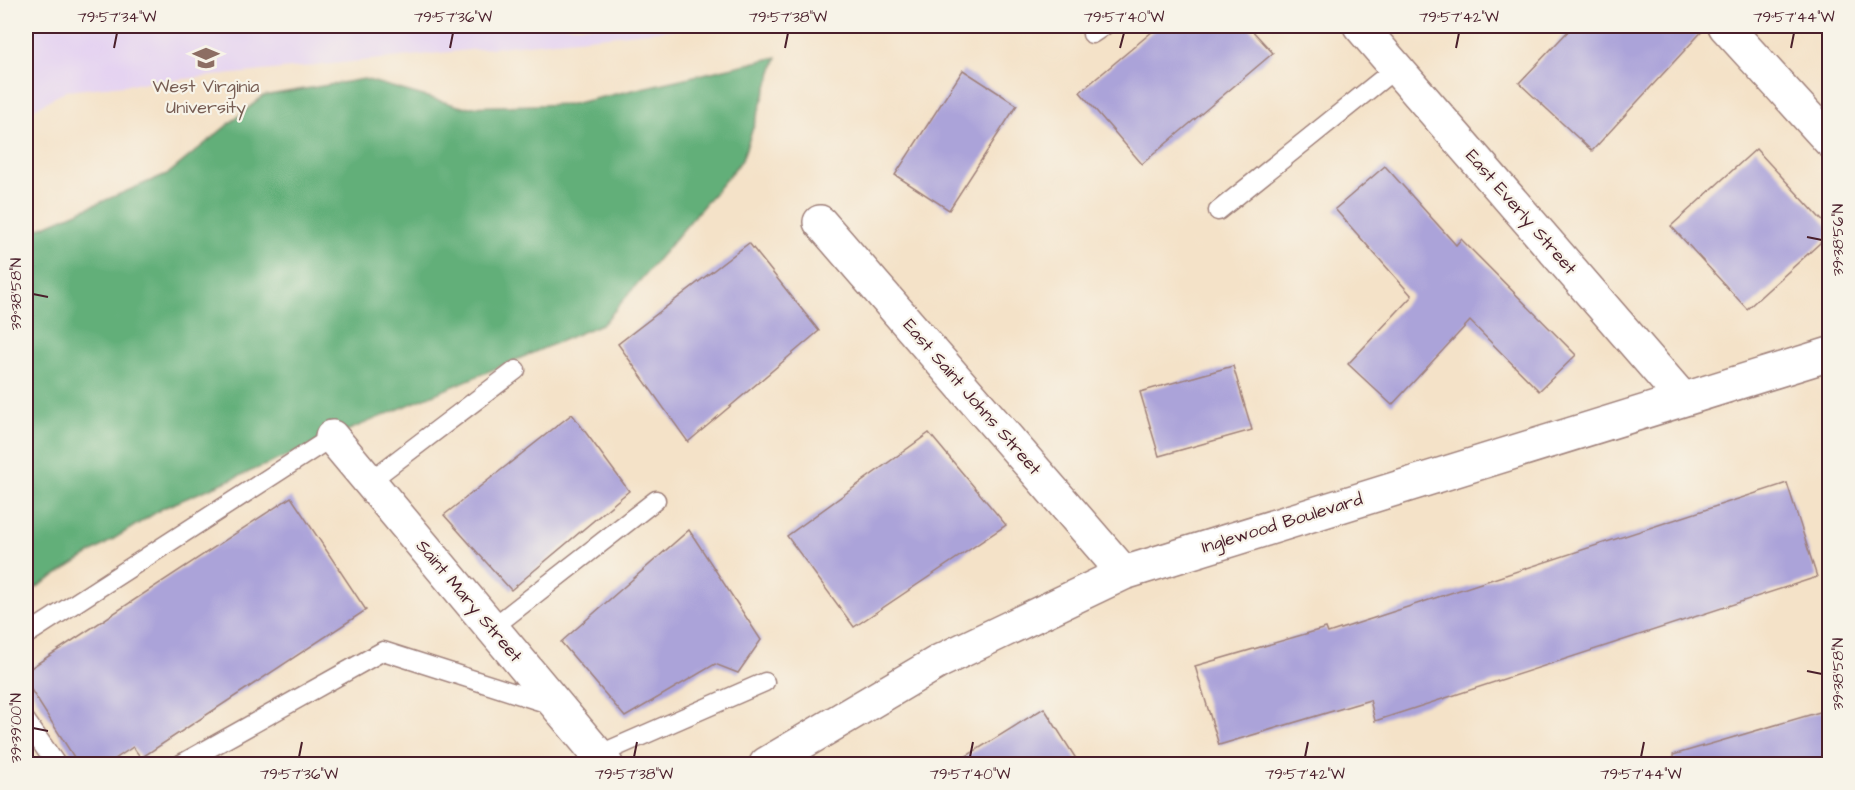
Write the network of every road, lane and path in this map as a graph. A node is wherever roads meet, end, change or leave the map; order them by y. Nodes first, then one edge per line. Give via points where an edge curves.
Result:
1 (1360, 26) edge
2 (1725, 26) edge
3 (1396, 68) junction
4 (1830, 141) edge
5 (1218, 211) dead end
6 (820, 222) dead end
7 (1830, 354) edge
8 (516, 369) dead end
9 (1682, 398) junction
10 (332, 437) joint
11 (370, 482) junction
12 (656, 500) dead end
13 (1124, 573) junction
14 (492, 628) junction
15 (26, 635) edge
16 (765, 682) dead end
17 (557, 706) junction
18 (26, 721) edge
19 (602, 760) edge
20 (57, 765) edge
21 (181, 765) edge
22 (766, 765) edge

1 - 3 street, East Everly Street
2 - 4 street
3 - 5 lane
3 - 9 street, East Everly Street
6 - 13 street, East Saint Johns Street
7 - 9 street, Inglewood Boulevard
8 - 11 lane
9 - 13 street, Inglewood Boulevard
10 - 11 street, Saint Mary Street
10 - 15 lane
11 - 14 street, Saint Mary Street
12 - 14 lane
13 - 22 street, Inglewood Boulevard via 940,661
14 - 17 street, Saint Mary Street
16 - 19 lane
17 - 19 street, Saint Mary Street
17 - 21 lane via 383,651
18 - 20 lane

